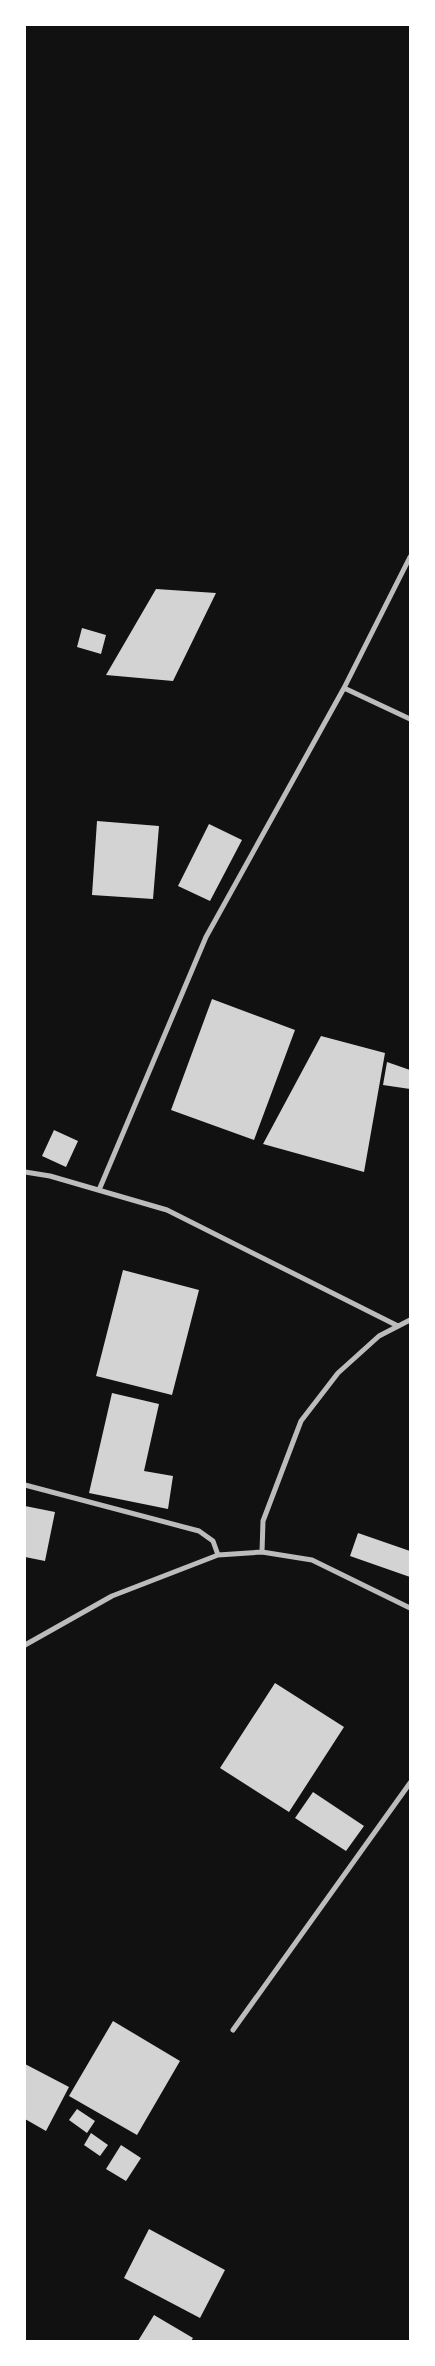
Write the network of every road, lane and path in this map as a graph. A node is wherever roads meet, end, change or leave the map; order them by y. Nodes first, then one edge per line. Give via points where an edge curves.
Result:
1 (410, 557) edge
2 (344, 688) junction
3 (410, 719) edge
4 (25, 1172) edge
5 (99, 1190) junction
6 (410, 1320) edge
7 (398, 1326) junction
8 (25, 1485) edge
9 (262, 1552) junction
10 (218, 1555) junction
11 (410, 1608) edge
12 (25, 1645) edge
13 (410, 1783) edge
14 (233, 2030) dead end

1 - 2 street
2 - 3 street
2 - 5 street via 206,937
4 - 5 street
5 - 7 street via 167,1210
6 - 7 street
7 - 9 street via 379,1336 338,1373 301,1421 263,1520
8 - 10 street via 199,1531 213,1542
9 - 10 street
9 - 11 street via 312,1560
10 - 12 street via 112,1596
13 - 14 street

